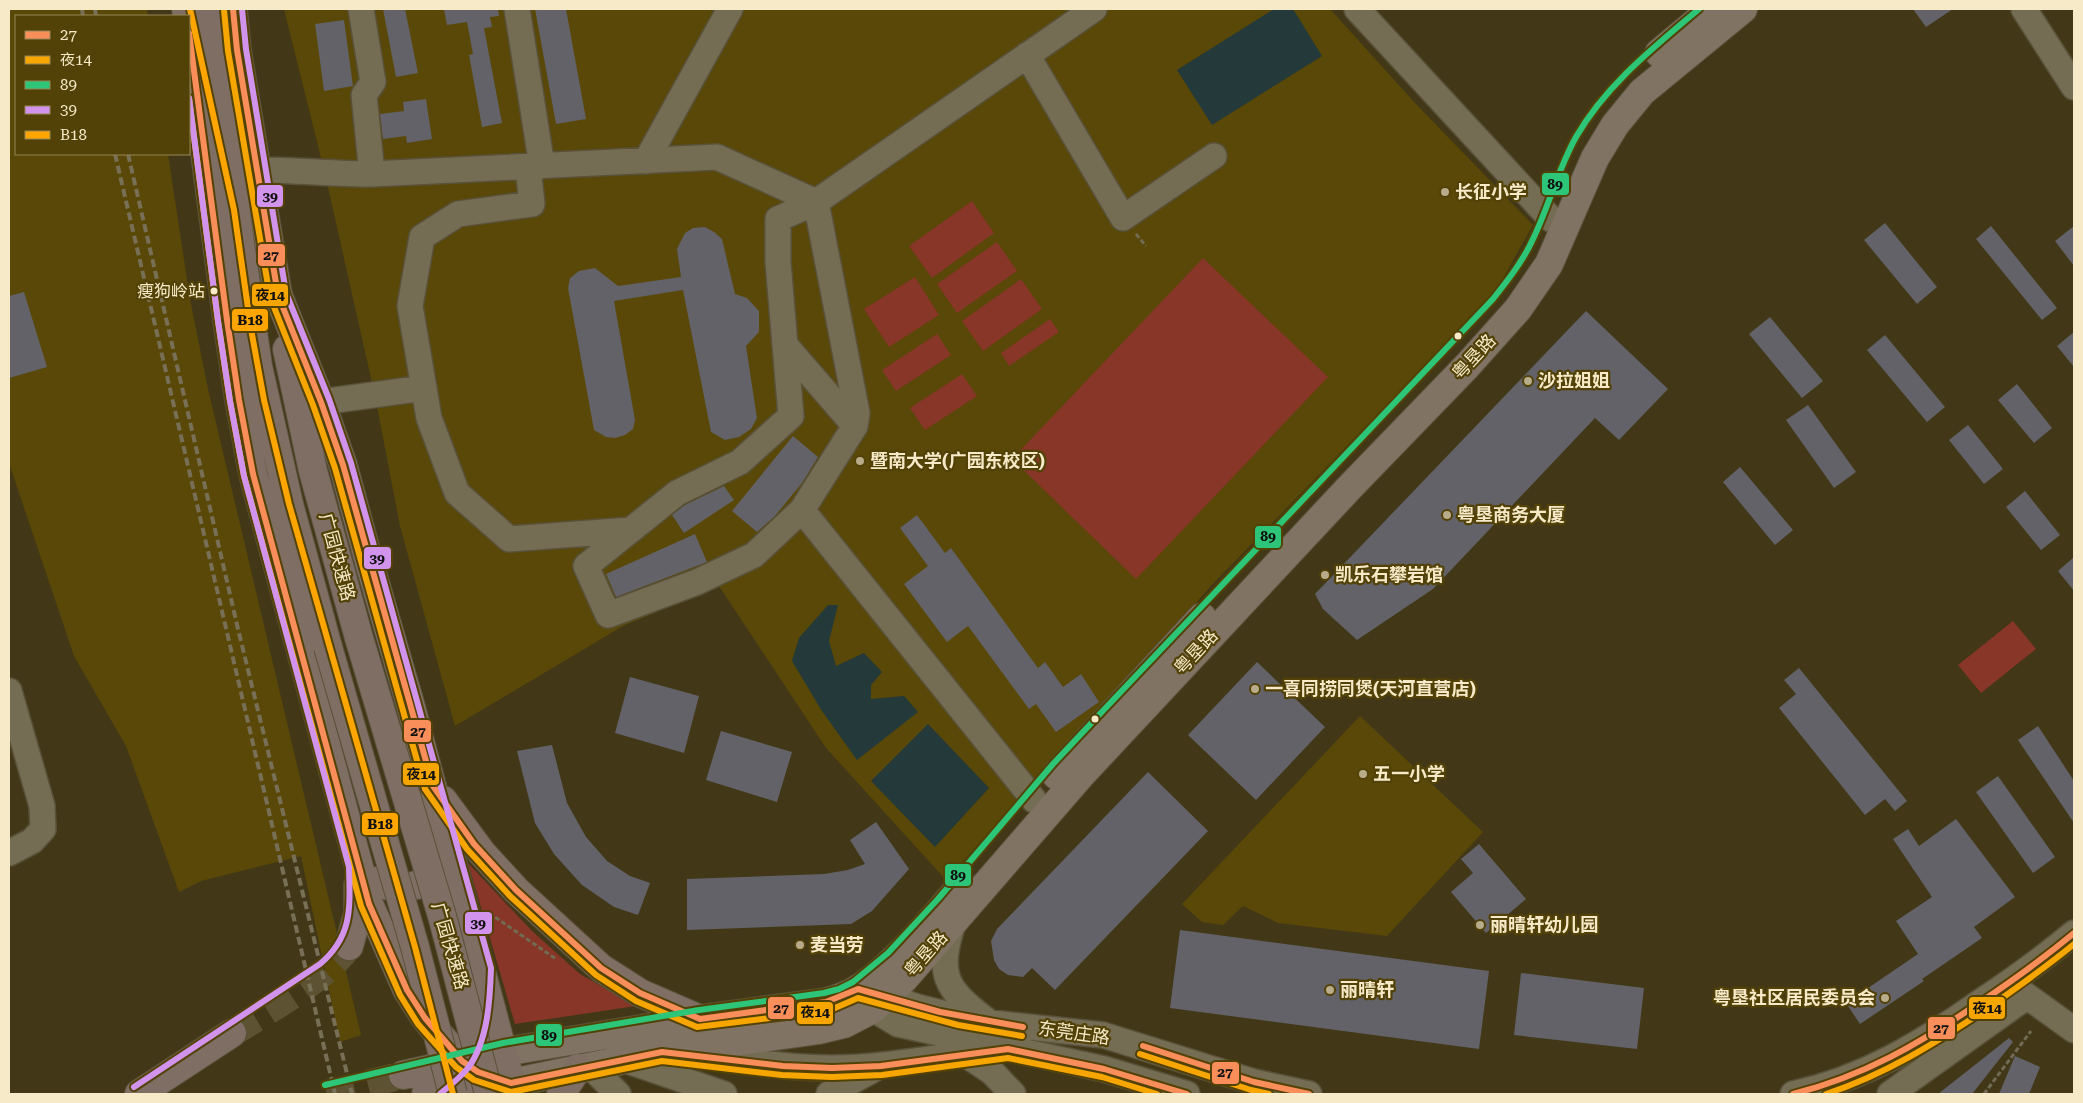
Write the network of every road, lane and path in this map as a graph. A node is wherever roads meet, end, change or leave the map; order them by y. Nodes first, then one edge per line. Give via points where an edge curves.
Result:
1 (190, 9) edge
2 (206, 9) edge
3 (233, 9) edge
4 (361, 9) edge
5 (516, 9) edge
6 (730, 9) edge
7 (1094, 9) edge
8 (1357, 9) edge
9 (1712, 9) edge
10 (1743, 9) edge
11 (2024, 9) edge
12 (190, 41) edge
13 (1026, 55) junction
14 (2074, 87) edge
15 (1214, 156) dead end
16 (646, 161) junction
17 (535, 167) junction
18 (257, 170) junction
19 (372, 174) junction
20 (816, 202) junction
21 (234, 210) junction
22 (1551, 219) junction
23 (278, 295) junction
24 (785, 346) junction
25 (424, 388) junction
26 (321, 402) junction
27 (855, 426) junction
28 (802, 510) junction
29 (631, 530) junction
30 (9, 691) edge
31 (433, 786) junction
32 (1034, 800) junction
33 (450, 850) junction
34 (9, 853) edge
35 (358, 866) junction
36 (953, 923) junction
37 (2074, 934) edge
38 (349, 946) tunnel mouth
39 (482, 969) junction
40 (2017, 990) junction
41 (872, 998) junction
42 (700, 1019) junction
43 (990, 1023) junction
44 (2074, 1030) edge
45 (2031, 1031) dead end
46 (232, 1033) tunnel mouth
47 (1008, 1049) junction
48 (504, 1052) junction
49 (662, 1052) junction
50 (966, 1054) junction
51 (625, 1060) junction
52 (462, 1061) junction
53 (881, 1066) junction
54 (584, 1067) junction
55 (440, 1090) edge
56 (505, 1091) edge
57 (139, 1094) edge
58 (465, 1094) edge
59 (561, 1094) edge
60 (618, 1094) edge
61 (724, 1094) edge
62 (830, 1094) edge
63 (1013, 1094) edge
64 (1187, 1094) edge
65 (1309, 1094) edge
66 (1793, 1094) edge
67 (1890, 1094) edge
68 (1984, 1094) edge

1 - 21 highway
2 - 21 highway, 广园快速路
3 - 18 highway
4 - 19 street via 373,82 364,95
5 - 17 street
6 - 16 street
7 - 13 street
8 - 22 street
9 - 22 main road, 粤垦路 via 1628,81 1604,110 1583,143
10 - 36 main road, 粤垦路 via 1642,92 1615,125 1595,158 1549,264 1518,308 1081,775
11 - 14 street
12 - 35 highway via 228,329 253,474
13 - 15 street via 1123,218
13 - 20 street
16 - 17 street
16 - 20 street via 717,157
17 - 19 street
17 - 25 street via 532,204 458,214 422,237 410,306
18 - 19 street
18 - 23 highway
20 - 24 street via 778,219
20 - 27 street via 857,413
21 - 55 highway, 广园快速路, bridge via 264,400 328,647 412,938
22 - 32 main road, 粤垦路 via 1526,269 1500,305 1156,666
23 - 26 highway
23 - 56 highway, 广园快速路, bridge via 295,394 313,472 359,638 444,925
24 - 27 street
24 - 29 street via 791,416 740,462 677,492
25 - 26 street
25 - 29 street via 429,418 457,493 509,539
26 - 31 highway via 343,465
27 - 28 street
28 - 29 street via 754,555 698,582 608,615 586,566
28 - 32 street
30 - 34 street via 42,806 43,829 32,840
31 - 33 highway
31 - 42 highway via 474,844 516,890 601,968 640,993
32 - 41 main road, 粤垦路 via 945,905 886,967
33 - 35 highway via 440,868 426,882 405,888 386,886 369,877
33 - 39 highway
35 - 38 highway via 358,913
35 - 52 highway via 368,904 407,990 425,1018
36 - 41 main road, 粤垦路 via 904,979
36 - 43 street via 945,960 947,978 960,1000
37 - 40 street
39 - 48 highway
39 - 52 highway via 477,1019
40 - 44 street
40 - 66 street via 1847,1080
40 - 67 street
41 - 42 main road, 粤垦路
41 - 43 street, 东莞庄路
41 - 47 street, 东莞庄路 via 898,1024
41 - 49 main road, 粤垦路 via 844,1024
42 - 48 main road, 粤垦路
43 - 65 street, 东莞庄路 via 1104,1035 1254,1082
45 - 68 path
46 - 57 highway
47 - 50 street
47 - 64 street, 东莞庄路 via 1104,1069
48 - 52 highway
48 - 56 highway
49 - 51 main road, 粤垦路
49 - 53 street via 783,1066
50 - 53 street
50 - 63 street via 992,1072
51 - 54 main road, 粤垦路
51 - 61 street
52 - 55 highway
52 - 55 highway via 403,1075 430,1079
52 - 56 highway
53 - 62 street
54 - 56 main road, 粤垦路
54 - 59 highway
54 - 60 street
55 - 58 highway via 455,1087
56 - 58 highway

